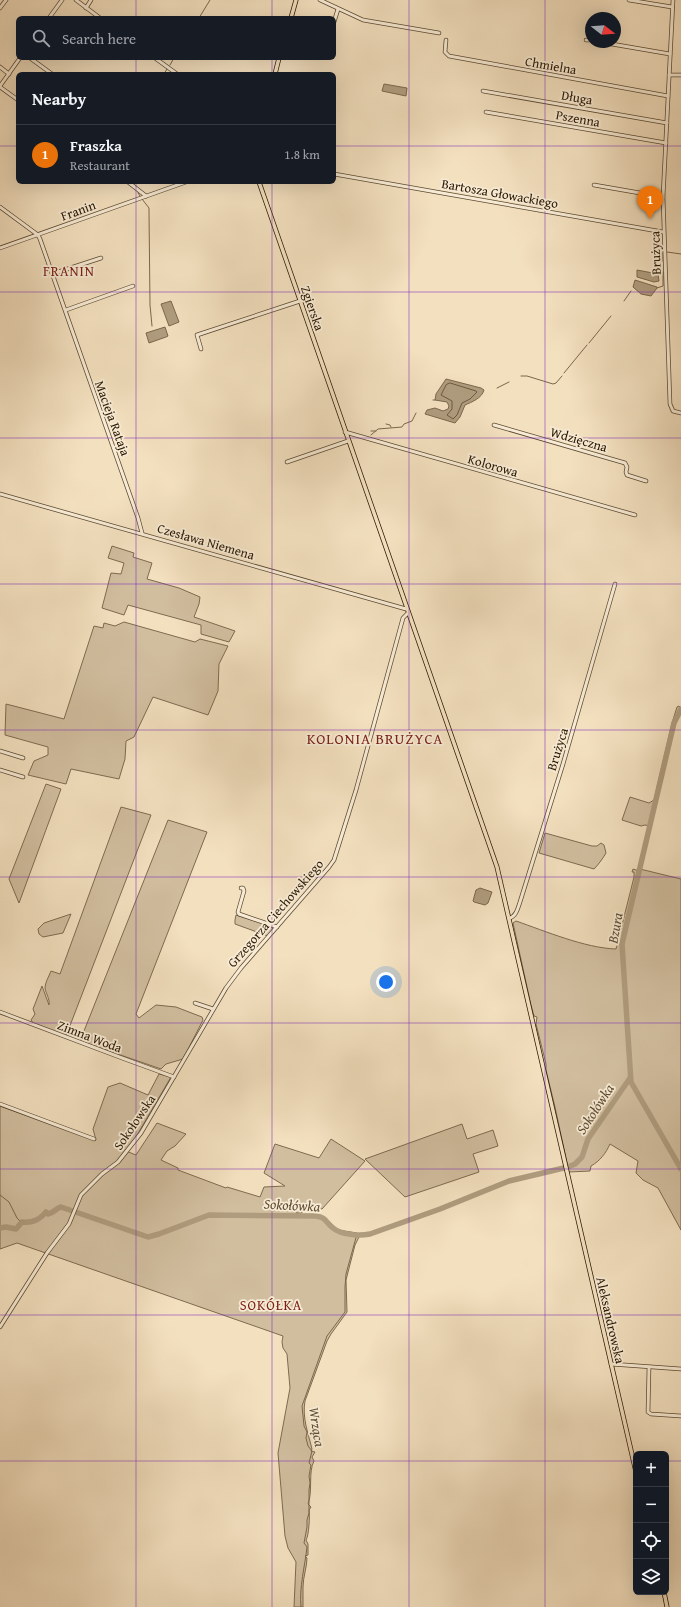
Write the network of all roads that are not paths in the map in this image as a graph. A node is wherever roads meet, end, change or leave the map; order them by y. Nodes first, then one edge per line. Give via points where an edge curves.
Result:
1 (6, 0) edge
2 (62, 0) edge
3 (76, 0) edge
4 (91, 0) edge
5 (296, 0) edge
6 (320, 0) edge
7 (629, 0) edge
8 (673, 0) edge
9 (672, 7) junction
10 (0, 8) edge
11 (86, 8) junction
12 (338, 9) junction
13 (50, 16) edge
14 (97, 16) edge
15 (292, 16) edge
16 (336, 16) edge
17 (439, 33) dead end
18 (446, 40) dead end
19 (621, 46) edge
20 (670, 54) junction
21 (19, 60) edge
22 (33, 60) edge
23 (158, 60) edge
24 (278, 60) edge
25 (0, 67) edge
26 (49, 72) edge
27 (174, 72) edge
28 (276, 72) edge
29 (9, 74) junction
30 (669, 74) junction
31 (681, 75) edge
32 (0, 87) edge
33 (483, 91) dead end
34 (668, 96) junction
35 (16, 99) edge
36 (486, 112) dead end
37 (667, 123) junction
38 (666, 143) junction
39 (336, 174) edge
40 (131, 184) edge
41 (180, 184) edge
42 (260, 184) edge
43 (594, 185) dead end
44 (146, 196) junction
45 (664, 197) junction
46 (0, 207) edge
47 (664, 232) junction
48 (38, 235) junction
49 (0, 248) edge
50 (101, 258) dead end
51 (52, 274) junction
52 (133, 286) dead end
53 (300, 301) junction
54 (66, 310) junction
55 (201, 349) dead end
56 (681, 413) edge
57 (494, 425) dead end
58 (345, 432) junction
59 (348, 441) junction
60 (287, 462) dead end
61 (646, 481) dead end
62 (0, 494) edge
63 (635, 515) dead end
64 (142, 533) junction
65 (615, 584) dead end
66 (406, 609) junction
67 (408, 614) junction
68 (0, 751) edge
69 (23, 758) dead end
70 (0, 770) edge
71 (23, 777) dead end
72 (241, 888) dead end
73 (511, 918) junction
74 (278, 927) junction
75 (195, 1003) dead end
76 (213, 1009) junction
77 (0, 1012) edge
78 (174, 1077) junction
79 (0, 1104) edge
80 (94, 1139) dead end
81 (0, 1327) edge
82 (611, 1364) junction
83 (649, 1366) junction
84 (681, 1369) edge
85 (681, 1416) edge
86 (633, 1459) edge
87 (665, 1595) edge
88 (667, 1607) edge

1 - 10 street
2 - 13 street
3 - 11 street
4 - 11 street
5 - 15 main road
6 - 12 street
7 - 9 street
8 - 9 street, Brużyca
9 - 20 street, Brużyca
11 - 14 street
12 - 16 street
12 - 17 street via 364,20
18 - 34 street, Chmielna via 445,52 449,56
19 - 20 street
20 - 30 street, Brużyca
21 - 29 street
22 - 26 street
23 - 27 street
24 - 28 main road
25 - 29 street
29 - 32 street
30 - 31 street
30 - 34 street, Brużyca
32 - 35 street
33 - 37 street, Długa
34 - 37 street, Brużyca
36 - 38 street, Pszenna
37 - 38 street, Brużyca
38 - 45 street, Brużyca
39 - 47 street, Bartosza Głowackiego
40 - 44 street
41 - 44 street, Franin
42 - 53 main road, Zgierska
43 - 45 street
44 - 48 street, Franin
45 - 47 street, Brużyca
46 - 48 street
47 - 56 street, Brużyca via 670,398 672,410
48 - 49 street, Franin
48 - 51 street, Macieja Rataja
50 - 51 street
51 - 54 street, Macieja Rataja
52 - 54 street
53 - 55 street via 197,335
53 - 58 main road, Zgierska
54 - 64 street, Macieja Rataja
57 - 61 street, Wdzięczna via 625,463 627,475
58 - 59 main road, Zgierska
58 - 63 street, Kolorowa
59 - 60 street
59 - 66 main road, Zgierska
62 - 64 street, Czesława Niemena
64 - 66 street, Czesława Niemena
65 - 73 street, Brużyca via 561,771 520,902
66 - 67 main road, Zgierska
67 - 73 main road, Zgierska via 497,867
67 - 74 street, Grzegorza Ciechowskiego via 403,618 334,860
68 - 69 street
70 - 71 street
72 - 74 street via 244,891 239,914
73 - 82 main road, Aleksandrowska
74 - 76 street, Grzegorza Ciechowskiego via 230,982
75 - 76 street
76 - 78 street, Grzegorza Ciechowskiego
77 - 78 street, Zimna Woda
78 - 81 street, Sokołowska via 141,1133 118,1162 81,1195 69,1224 47,1253
79 - 80 street
82 - 83 street
82 - 86 main road, Aleksandrowska
83 - 84 street
83 - 85 street via 648,1412
87 - 88 main road

